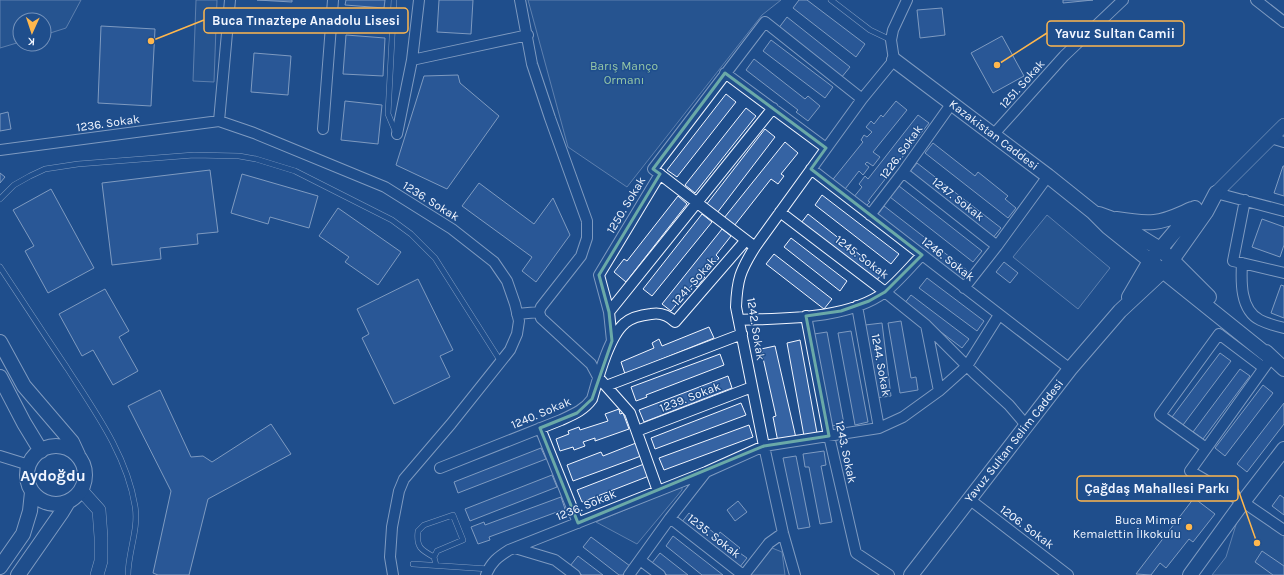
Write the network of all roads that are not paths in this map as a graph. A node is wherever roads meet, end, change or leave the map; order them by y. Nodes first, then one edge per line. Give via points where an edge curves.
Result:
1 (230, 0) edge
2 (333, 0) edge
3 (394, 0) edge
4 (419, 0) edge
5 (520, 0) edge
6 (831, 0) edge
7 (906, 0) edge
8 (1123, 0) edge
9 (1256, 0) edge
10 (1284, 22) edge
11 (528, 35) junction
12 (891, 40) junction
13 (412, 60) junction
14 (894, 60) junction
15 (725, 73) junction
16 (862, 99) junction
17 (952, 103) junction
18 (773, 108) junction
19 (219, 121) junction
20 (1284, 125) edge
21 (323, 129) dead end
22 (397, 134) joint
23 (993, 135) junction
24 (1271, 138) junction
25 (1284, 142) edge
26 (826, 148) junction
27 (0, 150) edge
28 (811, 170) junction
29 (903, 172) junction
30 (660, 174) junction
31 (1048, 176) junction
32 (1216, 193) junction
33 (0, 199) edge
34 (1245, 200) junction
35 (698, 203) junction
36 (1195, 208) junction
37 (1284, 210) edge
38 (780, 212) junction
39 (1093, 212) junction
40 (870, 215) junction
41 (1110, 218) junction
42 (746, 240) junction
43 (997, 246) junction
44 (755, 247) junction
45 (1160, 249) junction
46 (922, 255) junction
47 (1172, 260) junction
48 (1150, 261) junction
49 (1242, 263) junction
50 (0, 267) edge
51 (1163, 270) junction
52 (1284, 273) edge
53 (964, 288) junction
54 (885, 292) junction
55 (857, 306) junction
56 (1120, 311) junction
57 (539, 312) junction
58 (609, 312) junction
59 (518, 314) junction
60 (999, 315) junction
61 (806, 316) junction
62 (739, 320) junction
63 (926, 325) junction
64 (1284, 328) edge
65 (742, 334) junction
66 (612, 341) junction
67 (0, 342) edge
68 (501, 362) junction
69 (1276, 364) edge
70 (967, 366) junction
71 (1070, 369) junction
72 (0, 377) edge
73 (598, 377) junction
74 (606, 386) junction
75 (752, 387) junction
76 (939, 391) junction
77 (1026, 425) junction
78 (540, 428) junction
79 (879, 428) junction
80 (637, 431) junction
81 (829, 436) junction
82 (764, 446) junction
83 (1206, 448) junction
84 (41, 451) junction
85 (1283, 451) edge
86 (0, 456) edge
87 (82, 462) junction
88 (29, 465) junction
89 (440, 468) dead end
90 (706, 472) junction
91 (81, 490) junction
92 (658, 491) junction
93 (32, 492) junction
94 (969, 499) junction
95 (68, 502) junction
96 (1243, 502) junction
97 (670, 518) junction
98 (578, 523) junction
99 (1284, 530) edge
100 (783, 533) junction
101 (515, 548) junction
102 (434, 557) junction
103 (640, 560) junction
104 (413, 564) dead end
105 (436, 565) junction
106 (0, 567) edge
107 (487, 572) edge
108 (18, 575) edge
109 (97, 575) edge
110 (128, 575) edge
111 (393, 575) edge
112 (575, 575) edge
113 (629, 575) edge
114 (660, 575) edge
115 (744, 575) edge
116 (795, 575) edge
117 (889, 575) edge
118 (911, 575) edge
119 (1068, 575) edge
120 (1190, 575) edge

1 - 19 street
2 - 21 street
3 - 22 lane via 388,114
4 - 13 street
5 - 11 street
6 - 12 lane via 870,30
7 - 12 street
8 - 23 street, 1251. Sokak via 1064,56
9 - 10 street
11 - 13 street
11 - 57 street via 532,64 587,221 587,238 581,256
12 - 14 street
13 - 22 street
14 - 16 street, 1242. Sokak
14 - 17 main road, Kazakistan Caddesi
15 - 16 street, 1250. Sokak via 765,22
15 - 18 street
15 - 30 street, 1250. Sokak via 653,168
16 - 26 street, 1242. Sokak
17 - 23 main road, Kazakistan Caddesi
17 - 29 street, 1226. Sokak
18 - 26 street
18 - 35 street
19 - 27 street, 1236. Sokak
19 - 59 street, 1236. Sokak via 385,187 452,229 494,262 507,281
20 - 24 street
23 - 31 main road, Kazakistan Caddesi
24 - 25 street
24 - 32 street
26 - 28 street, 1242. Sokak
28 - 38 street, 1242. Sokak
28 - 40 street, 1246. Sokak
29 - 40 street, 1226. Sokak
29 - 43 street, 1247. Sokak
30 - 35 street
30 - 58 street, 1250. Sokak via 599,275
31 - 39 main road, Kazakistan Caddesi
31 - 43 street
32 - 34 street
32 - 36 main road
32 - 47 main road via 1206,212
33 - 68 lane via 14,185 35,173 78,164 194,156 239,156 295,171 392,220 411,234 435,258
34 - 37 street
34 - 49 street via 1233,261
35 - 42 street
35 - 58 street
36 - 41 main road via 1154,222
36 - 45 main road
38 - 44 street, 1242. Sokak
38 - 54 street, 1245. Sokak
39 - 41 main road, Kazakistan Caddesi
39 - 48 main road, Kazakistan Caddesi
40 - 46 street, 1246. Sokak
41 - 45 main road, Kazakistan Caddesi
42 - 44 street
42 - 66 street, 1241. Sokak via 676,322 664,314 644,315 626,322
43 - 53 street
44 - 62 street, 1242. Sokak via 741,272 737,288 736,308
45 - 47 main road, Kazakistan Caddesi
45 - 48 main road
46 - 53 street, 1246. Sokak
46 - 54 street
47 - 51 main road
47 - 69 main road, Kazakistan Caddesi
48 - 51 main road, Kazakistan Caddesi
48 - 56 main road
49 - 52 street
49 - 64 street via 1241,279 1246,304 1251,313 1259,320
50 - 110 lane via 95,412 120,458 130,483 135,507
51 - 56 main road
51 - 69 main road, Kazakistan Caddesi
53 - 60 street, 1246. Sokak
54 - 55 street
54 - 63 street, 1245. Sokak
55 - 61 street
55 - 79 street, 1244. Sokak
56 - 71 main road, Yavuz Sultan Selim Caddesi
57 - 59 street
57 - 73 street via 541,318 591,364
58 - 66 street, 1250. Sokak
59 - 68 street, 1236. Sokak via 517,334
60 - 70 street, 1236. Sokak
60 - 71 street, 1246. Sokak
61 - 62 street
61 - 81 street, 1243. Sokak
62 - 65 street, 1242. Sokak
63 - 70 street, 1245. Sokak
63 - 76 street
65 - 74 street
65 - 75 street, 1242. Sokak
66 - 73 street, 1241. Sokak
67 - 87 main road via 24,386 72,442
68 - 111 street, 1236. Sokak via 404,479 392,527 390,558
69 - 83 street
69 - 83 street via 1219,334 1160,415
70 - 76 street, 1236. Sokak
70 - 77 street, 1245. Sokak via 1009,405
71 - 77 main road, Yavuz Sultan Selim Caddesi
72 - 84 main road
73 - 74 street
73 - 78 street, 1240. Sokak via 592,399 587,406 578,413
74 - 80 street via 630,413
75 - 80 street, 1239. Sokak
75 - 82 street, 1242. Sokak
76 - 79 street, 1236. Sokak via 903,417
77 - 94 main road, Yavuz Sultan Selim Caddesi
78 - 89 street, 1240. Sokak
78 - 98 street
79 - 81 street, 1236. Sokak
80 - 92 street
81 - 82 street, 1236. Sokak
81 - 117 street, 1243. Sokak via 856,553
82 - 90 street, 1236. Sokak
82 - 100 street, 1242. Sokak
83 - 96 street via 1190,471
84 - 87 main road via 50,447 68,449
84 - 88 main road
85 - 96 main road
86 - 88 street
87 - 91 main road via 85,471
88 - 93 main road via 28,484
90 - 92 street, 1236. Sokak
90 - 97 street, 1236. Sokak
91 - 95 main road
91 - 109 street via 99,510 101,561
92 - 98 street, 1236. Sokak
93 - 95 main road via 48,503
93 - 106 main road via 30,511 23,534
94 - 118 main road, Yavuz Sultan Selim Caddesi
94 - 119 street, 1206. Sokak
95 - 108 main road
96 - 99 street
96 - 120 main road
97 - 103 street, 1236. Sokak
97 - 115 street, 1235. Sokak
98 - 101 street, 1236. Sokak
100 - 115 street via 769,543
100 - 116 street, 1242. Sokak
101 - 107 street, 1236. Sokak via 497,558
101 - 112 street via 555,560
102 - 102 lane via 437,551 462,540 453,515 424,525 418,531 418,545
102 - 105 lane
103 - 113 street, 1236. Sokak
103 - 114 street
104 - 105 lane
105 - 107 lane

